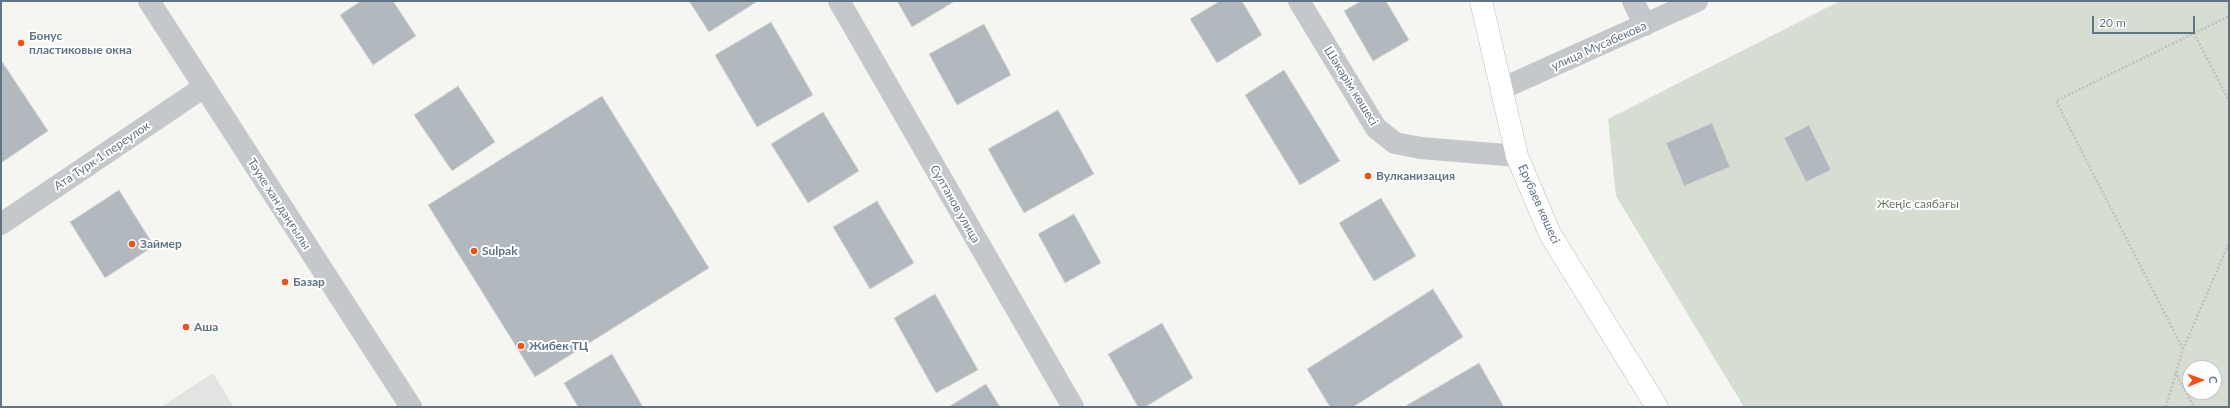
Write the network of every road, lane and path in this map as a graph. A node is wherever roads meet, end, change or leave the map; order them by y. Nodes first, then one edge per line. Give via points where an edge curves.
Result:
1 (149, 1) edge
2 (838, 1) edge
3 (1299, 1) edge
4 (1481, 1) edge
5 (1633, 1) edge
6 (1697, 1) edge
7 (2229, 16) edge
8 (1645, 26) junction
9 (2194, 33) junction
10 (204, 87) junction
11 (1501, 89) junction
12 (2229, 101) edge
13 (1517, 156) junction
14 (1, 224) edge
15 (2229, 243) edge
16 (2182, 349) junction
17 (2175, 371) junction
18 (411, 407) edge
19 (1073, 407) edge
20 (1657, 407) edge
21 (2166, 407) edge
22 (2194, 407) edge

1 - 10 street, Тәуке хан даңғылы
2 - 19 street, Султанов улица
3 - 13 street, Шәкәрім көшесі via 1376,128 1395,143 1420,148
4 - 11 main road, Ерубаев көшесі
5 - 8 street
6 - 8 street, улица Мусабекова
7 - 9 path
8 - 11 street, улица Мусабекова
9 - 12 path
9 - 16 path via 2056,101
10 - 14 street, Ата Турк 1 переулок
10 - 18 street, Тәуке хан даңғылы
11 - 13 main road, Ерубаев көшесі
13 - 20 main road, Ерубаев көшесі via 1550,234
15 - 16 path
16 - 17 path
17 - 21 path
17 - 22 path

